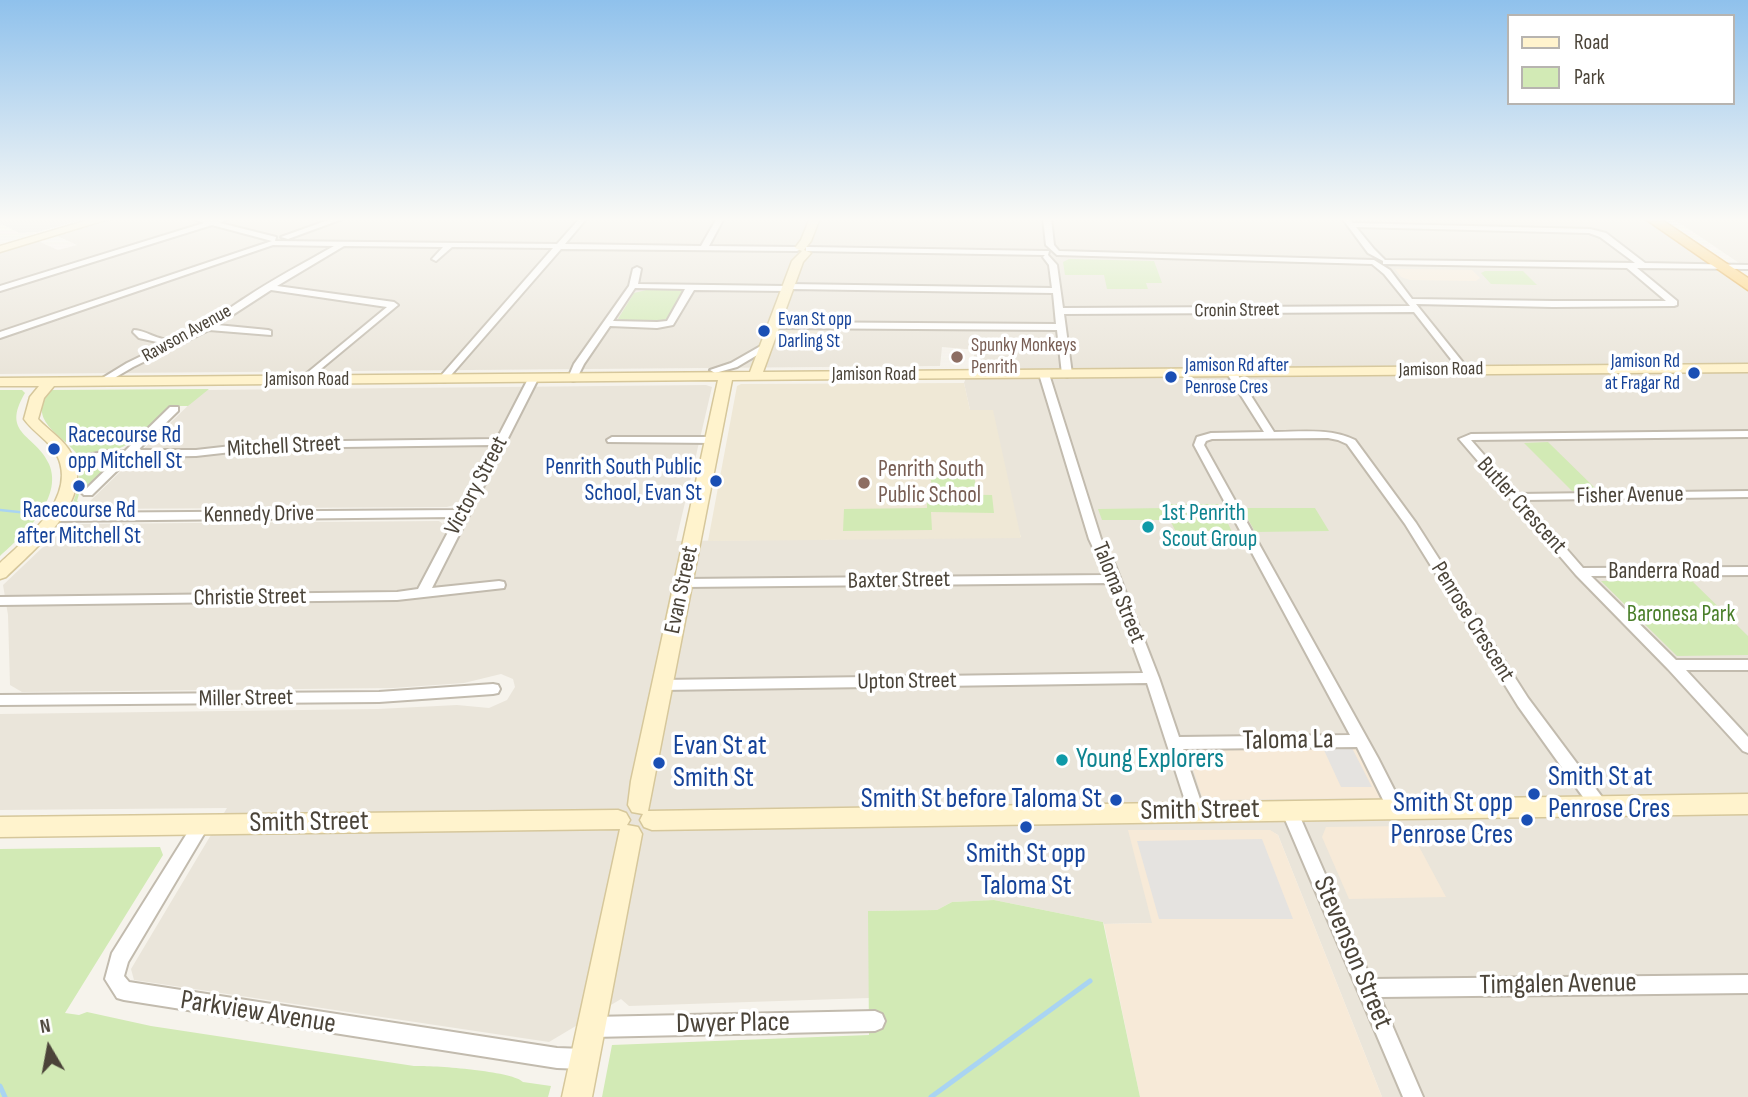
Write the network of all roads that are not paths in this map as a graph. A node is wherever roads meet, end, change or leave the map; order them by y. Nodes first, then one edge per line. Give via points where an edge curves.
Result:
1 (64, 269) edge
2 (190, 269) edge
3 (300, 269) edge
4 (539, 269) edge
5 (637, 269) dead end
6 (796, 269) edge
7 (1056, 269) edge
8 (1385, 269) edge
9 (1634, 269) edge
10 (1739, 269) edge
11 (1748, 285) edge
12 (633, 286) junction
13 (270, 287) junction
14 (691, 287) junction
15 (788, 288) junction
16 (0, 289) edge
17 (1057, 291) junction
18 (1413, 305) junction
19 (1059, 311) junction
20 (608, 323) junction
21 (774, 325) junction
22 (208, 327) junction
23 (1061, 327) junction
24 (137, 332) dead end
25 (268, 333) dead end
26 (0, 335) edge
27 (174, 343) junction
28 (766, 346) junction
29 (742, 361) junction
30 (1729, 368) junction
31 (1748, 368) edge
32 (757, 370) junction
33 (1464, 370) junction
34 (1231, 372) junction
35 (721, 373) junction
36 (574, 374) junction
37 (1044, 374) junction
38 (1067, 374) junction
39 (533, 379) junction
40 (303, 380) junction
41 (442, 380) junction
42 (0, 382) edge
43 (51, 382) junction
44 (101, 382) junction
45 (1748, 382) edge
46 (174, 409) dead end
47 (1748, 434) edge
48 (1271, 436) junction
49 (612, 440) dead end
50 (713, 440) junction
51 (500, 442) junction
52 (128, 454) junction
53 (68, 462) junction
54 (88, 493) dead end
55 (1748, 494) edge
56 (1513, 497) junction
57 (463, 513) junction
58 (54, 517) junction
59 (1748, 571) edge
60 (1580, 572) junction
61 (0, 573) edge
62 (1114, 579) junction
63 (684, 583) junction
64 (499, 585) dead end
65 (424, 594) junction
66 (0, 601) edge
67 (1748, 664) edge
68 (1673, 665) junction
69 (1152, 678) junction
70 (662, 685) junction
71 (493, 689) dead end
72 (0, 700) edge
73 (1361, 741) junction
74 (1173, 743) junction
75 (1748, 747) edge
76 (1748, 804) edge
77 (1600, 806) junction
78 (1396, 809) junction
79 (1289, 810) junction
80 (1196, 811) junction
81 (635, 819) junction
82 (202, 824) junction
83 (0, 827) edge
84 (1748, 984) edge
85 (1368, 988) junction
86 (875, 1021) dead end
87 (592, 1027) junction
88 (585, 1059) junction
89 (577, 1097) edge
90 (1413, 1097) edge

1 - 16 street
2 - 26 street
3 - 13 street, Rawson Avenue
4 - 41 street
5 - 12 street
6 - 15 street
7 - 17 street
8 - 18 street
9 - 18 street via 1674,303
10 - 11 highway
12 - 14 street
12 - 20 street
13 - 22 street, Rawson Avenue
13 - 40 street via 394,305
14 - 15 street
14 - 20 street via 668,324
15 - 17 street
15 - 21 street
17 - 19 street
18 - 19 street, Cronin Street
18 - 33 street
19 - 23 street
20 - 36 street
21 - 23 street
21 - 28 street
22 - 25 street
22 - 27 street, Rawson Avenue
23 - 38 street
24 - 27 street
27 - 44 street, Rawson Avenue
28 - 29 street
28 - 32 street
29 - 32 street
29 - 35 street
30 - 31 street, Jamison Road
30 - 33 street, Jamison Road
30 - 45 street
32 - 35 street, Jamison Road
32 - 37 street, Jamison Road
33 - 34 street, Jamison Road
34 - 38 street, Jamison Road
34 - 48 street
35 - 36 street, Jamison Road
35 - 50 street, Evan Street
36 - 39 street, Jamison Road
37 - 38 street, Jamison Road
37 - 62 street, Taloma Street via 1095,539
39 - 41 street, Jamison Road
39 - 51 street, Victory Street
40 - 41 street, Jamison Road
40 - 44 street, Jamison Road
42 - 43 street, Jamison Road
43 - 44 street, Jamison Road
43 - 53 street via 37,397 32,419
46 - 52 street
47 - 56 street, Butler Crescent via 1464,438
48 - 73 street, Penrose Crescent via 1196,439
48 - 77 street, Penrose Crescent via 1351,436 1523,702
49 - 50 street
50 - 63 street, Evan Street
51 - 52 street, Mitchell Street via 267,445
51 - 57 street, Victory Street
52 - 53 street, Mitchell Street
52 - 54 street
53 - 58 street via 68,486
55 - 56 street, Fisher Avenue
56 - 60 street, Butler Crescent
57 - 58 street, Kennedy Drive
57 - 65 street, Victory Street
58 - 61 street
59 - 60 street, Banderra Road
60 - 68 street, Butler Crescent
62 - 63 street, Baxter Street
62 - 69 street, Taloma Street
63 - 70 street, Evan Street
64 - 65 street, Christie Street
65 - 66 street, Christie Street
67 - 68 street
68 - 75 street, Butler Crescent
69 - 70 street, Upton Street
69 - 74 street, Taloma Street
70 - 81 street, Evan Street
71 - 72 street, Miller Street via 379,697
73 - 74 street, Taloma La
73 - 78 street, Penrose Crescent
74 - 80 street, Taloma Street
76 - 77 street, Smith Street
77 - 78 street, Smith Street
78 - 79 street, Smith Street
79 - 80 street, Smith Street
79 - 85 street, Stevenson Street
80 - 81 street, Smith Street
81 - 82 street, Smith Street
81 - 87 street, Evan Street
82 - 83 street, Smith Street
82 - 88 street, Parkview Avenue via 119,958 114,979 124,991
84 - 85 street, Timgalen Avenue
85 - 90 street, Stevenson Street
86 - 87 street, Dwyer Place
87 - 88 street, Evan Street
88 - 89 street, Evan Street

